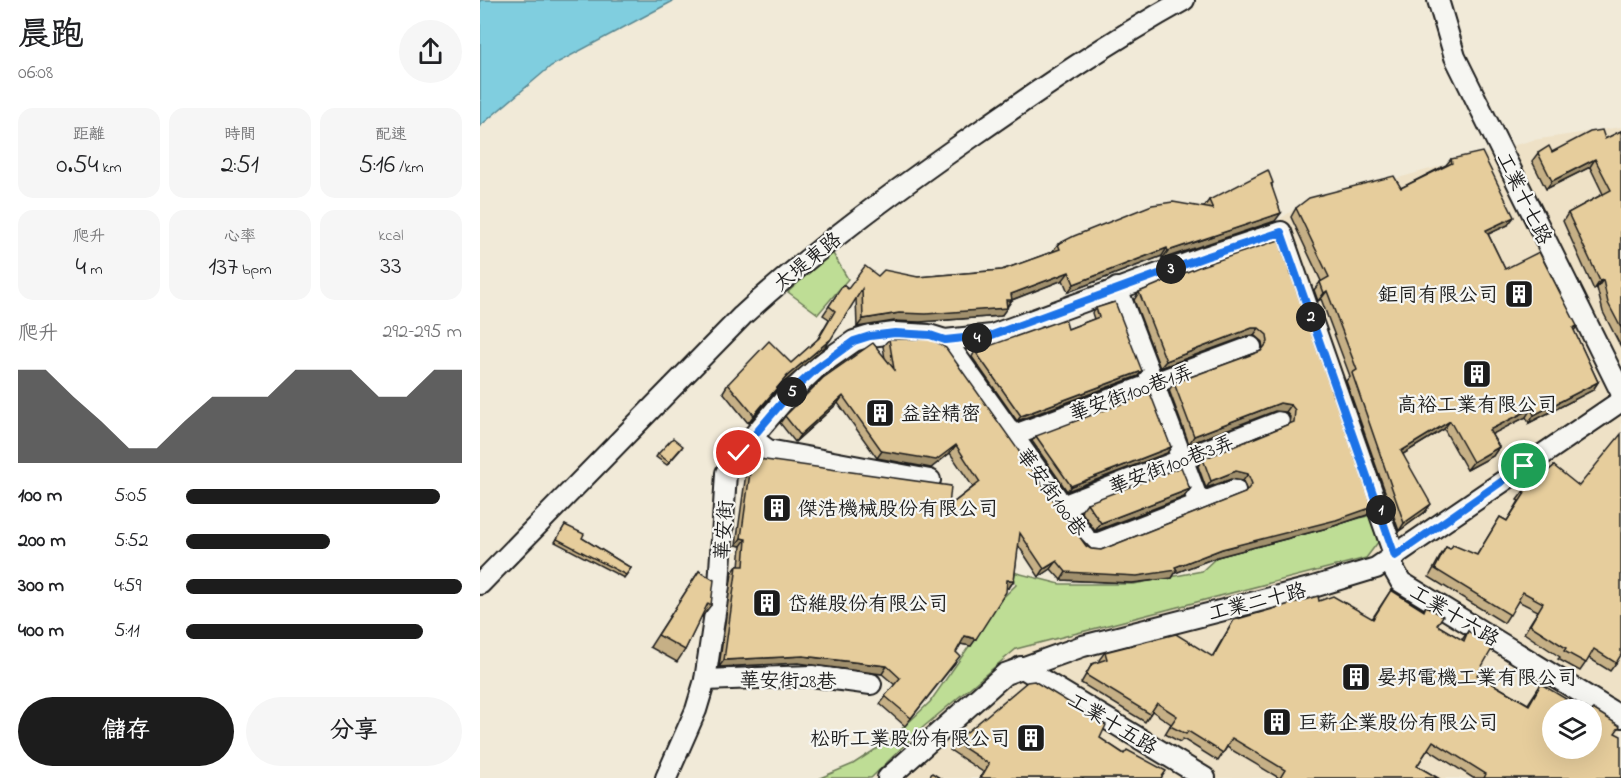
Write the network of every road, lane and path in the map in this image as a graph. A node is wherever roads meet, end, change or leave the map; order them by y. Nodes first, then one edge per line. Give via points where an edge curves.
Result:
1 (1184, 0) edge
2 (1437, 0) edge
3 (1281, 232) joint
4 (1117, 288) junction
5 (945, 340) junction
6 (1251, 347) dead end
7 (1154, 383) junction
8 (1621, 392) edge
9 (1621, 401) edge
10 (1279, 422) dead end
11 (1012, 436) junction
12 (752, 438) junction
13 (1183, 459) junction
14 (930, 480) dead end
15 (1235, 490) dead end
16 (1199, 503) junction
17 (1062, 506) junction
18 (1392, 559) junction
19 (480, 584) edge
20 (1021, 667) junction
21 (705, 680) junction
22 (871, 684) dead end
23 (1621, 717) edge
24 (666, 778) edge
25 (888, 778) edge
26 (1205, 778) edge

1 - 19 street, 太堤東路 via 1054,79 907,183 783,278
2 - 8 street, 工業十七路 via 1455,57
3 - 4 street, 華安街
3 - 18 street, 工業十六路
4 - 5 street, 華安街 via 992,335
4 - 7 street
5 - 11 street, 華安街100巷
5 - 12 street, 華安街 via 895,333 854,341 796,387
6 - 7 street, 華安街100巷1弄
7 - 11 street, 華安街100巷1弄
7 - 13 street
9 - 18 street, 工業二十路
10 - 13 street, 華安街100巷3弄
11 - 17 street, 華安街100巷
12 - 14 street via 768,450
12 - 21 street, 華安街 via 726,473 719,586
13 - 16 street
13 - 17 street, 華安街100巷3弄
15 - 16 street, 華安街100巷
16 - 17 street, 華安街100巷 via 1090,546
18 - 20 street, 工業二十路 via 1356,575 1083,646
18 - 23 street, 工業十六路 via 1401,582
20 - 25 street, 工業二十路 via 1005,674
20 - 26 street, 工業十五路
21 - 22 street, 華安街28巷 via 812,676
21 - 24 street, 華安街

